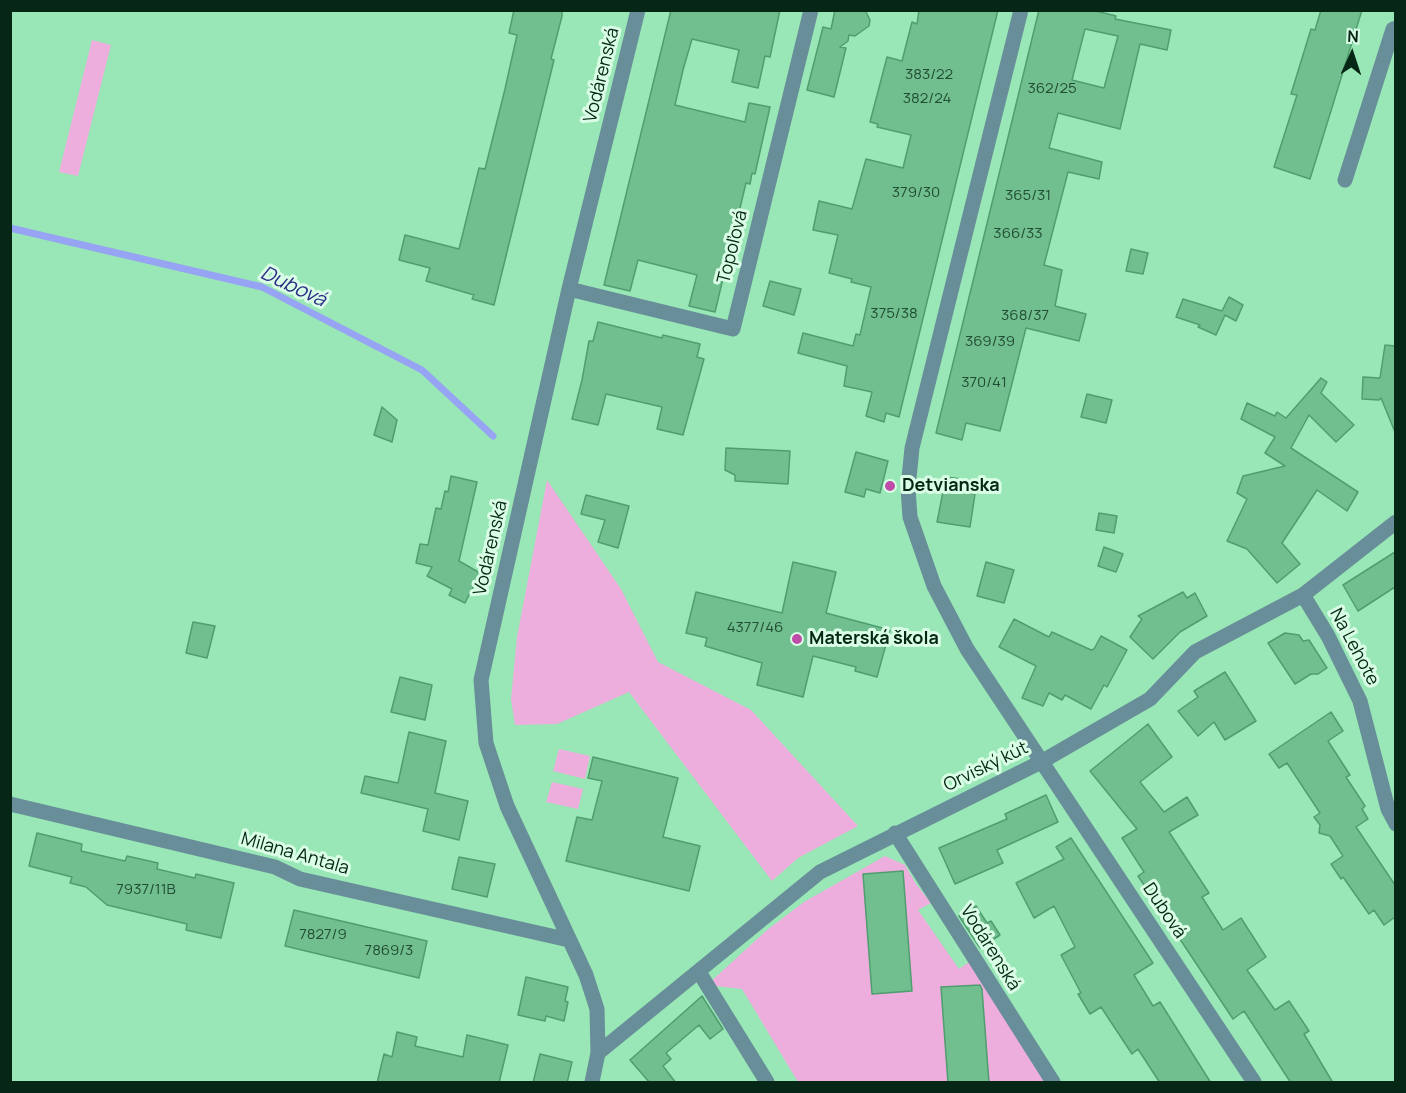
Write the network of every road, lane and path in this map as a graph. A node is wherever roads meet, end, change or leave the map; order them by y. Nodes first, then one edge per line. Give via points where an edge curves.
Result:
1 (638, 10) edge
2 (811, 10) edge
3 (1021, 10) edge
4 (1395, 28) edge
5 (1345, 180) dead end
6 (569, 289) junction
7 (1395, 522) edge
8 (1303, 595) junction
9 (1041, 762) junction
10 (10, 804) edge
11 (1395, 824) edge
12 (895, 833) junction
13 (569, 940) junction
14 (699, 972) junction
15 (598, 1053) junction
16 (592, 1083) edge
17 (767, 1083) edge
18 (1053, 1083) edge
19 (1254, 1083) edge

1 - 6 street, Vodárenská
2 - 6 street, Topoľová via 733,329
3 - 9 street via 912,448 908,488 910,517 934,586 967,649
4 - 5 street
6 - 13 street, Vodárenská via 481,680 486,743 507,806
7 - 8 street, Orviský kút
8 - 9 street, Orviský kút via 1195,652 1150,699
8 - 11 street, Na Lehote via 1360,701
9 - 12 street, Orviský kút
9 - 19 street, Dubová
10 - 13 street, Milana Antala via 275,867 300,879
12 - 14 street, Orviský kút via 820,872
12 - 18 street, Vodárenská
13 - 15 street, Vodárenská via 597,1009
14 - 15 street, Orviský kút
14 - 17 street
15 - 16 street, Vodárenská

